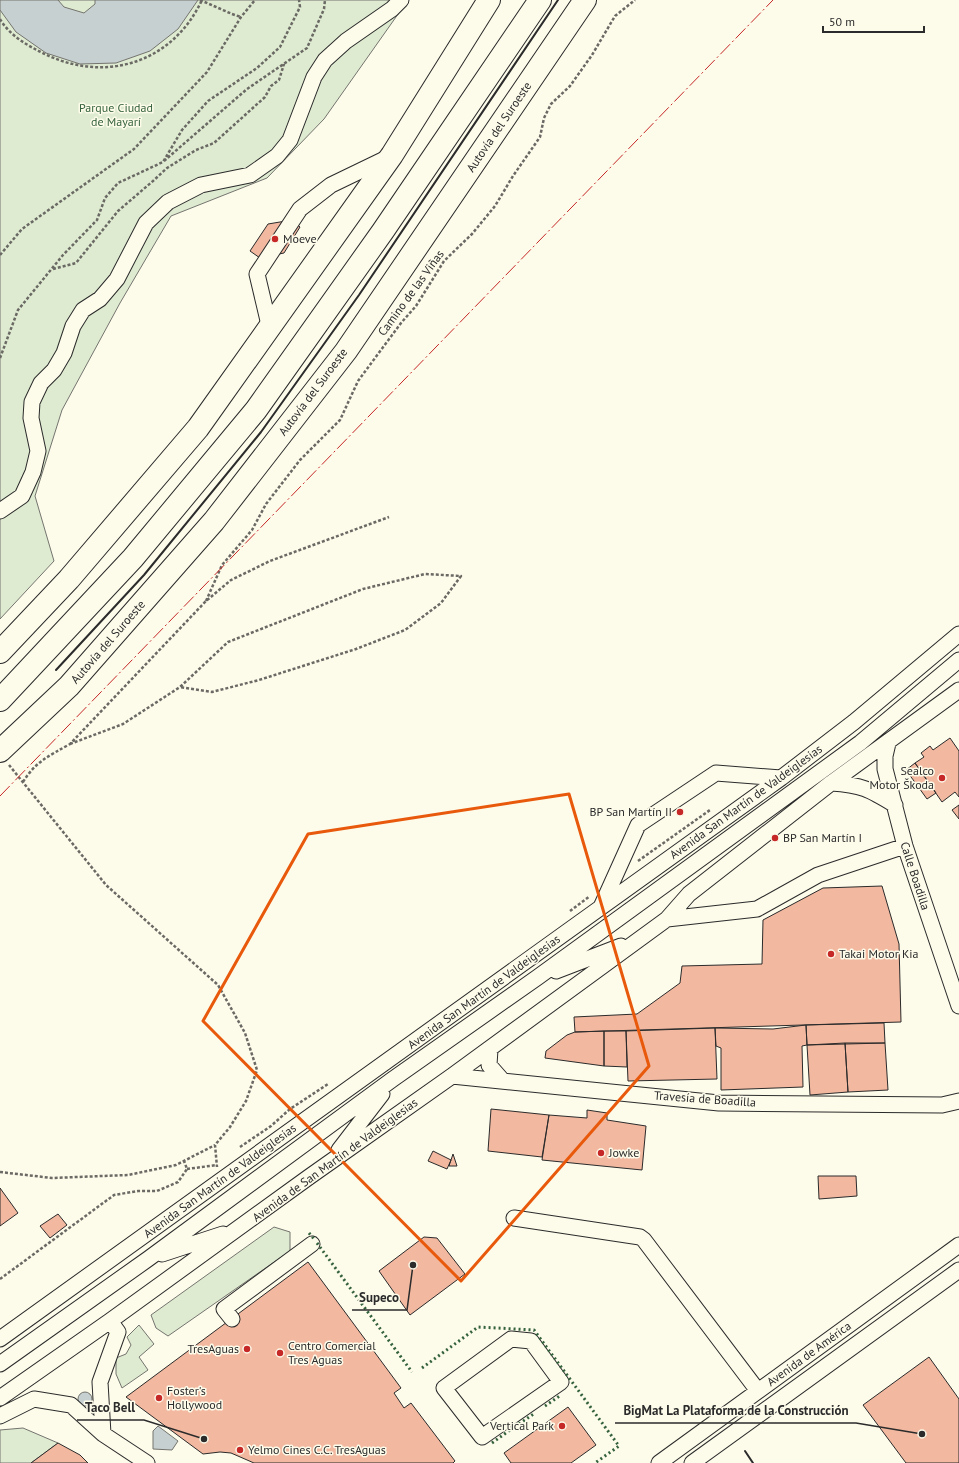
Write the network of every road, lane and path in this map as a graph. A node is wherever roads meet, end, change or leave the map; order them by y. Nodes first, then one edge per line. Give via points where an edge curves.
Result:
1 (201, 0) edge
2 (255, 0) edge
3 (300, 0) edge
4 (325, 0) edge
5 (401, 0) edge
6 (489, 0) edge
7 (540, 0) edge
8 (585, 0) edge
9 (635, 0) edge
10 (241, 17) junction
11 (0, 19) edge
12 (284, 64) junction
13 (392, 155) junction
14 (163, 162) junction
15 (0, 255) edge
16 (52, 269) junction
17 (270, 328) junction
18 (0, 358) edge
19 (0, 511) edge
20 (389, 517) dead end
21 (206, 601) junction
22 (959, 634) edge
23 (0, 652) edge
24 (959, 660) edge
25 (180, 687) junction
26 (959, 690) edge
27 (0, 700) edge
28 (888, 743) junction
29 (70, 744) junction
30 (2, 755) edge
31 (781, 778) junction
32 (23, 782) junction
33 (831, 784) junction
34 (895, 805) junction
35 (905, 846) junction
36 (601, 908) junction
37 (667, 919) junction
38 (638, 940) junction
39 (538, 977) junction
40 (959, 1006) edge
41 (490, 1049) junction
42 (452, 1076) junction
43 (394, 1079) junction
44 (503, 1081) junction
45 (959, 1101) edge
46 (215, 1145) junction
47 (184, 1161) junction
48 (329, 1162) junction
49 (217, 1165) junction
50 (187, 1169) junction
51 (0, 1172) edge
52 (219, 1182) junction
53 (514, 1218) dead end
54 (240, 1228) junction
55 (312, 1244) dead end
56 (959, 1245) edge
57 (148, 1259) junction
58 (959, 1270) edge
59 (0, 1279) edge
60 (232, 1319) dead end
61 (110, 1321) junction
62 (0, 1339) edge
63 (0, 1364) edge
64 (444, 1388) joint
65 (758, 1391) junction
66 (0, 1398) edge
67 (0, 1416) edge
68 (103, 1434) junction
69 (147, 1463) edge
70 (659, 1463) edge
71 (692, 1463) edge

1 - 10 path, bridge
1 - 11 path via 197,12 175,40 149,57 134,63 112,66 90,67 62,62 22,42
2 - 10 path
3 - 14 path via 300,7 280,47 257,68 208,101 182,130
4 - 12 path via 324,9 307,48
5 - 19 street via 325,60 314,77 290,140 277,156 250,175 201,185 168,202 146,223 118,279 100,299 83,310 73,326 64,353 42,383 32,402 31,418 38,450 34,472 22,496
6 - 13 highway
7 - 27 highway via 383,232 256,410 133,558
8 - 30 highway, Autovía del Suroeste via 346,351 214,521 69,686
9 - 21 path, Camino de las Viñas via 615,16 570,86 551,104 544,118 540,137 495,206 472,234 444,261 416,306 358,381 340,420 300,460 266,504 252,530 222,565
10 - 15 path via 207,72 134,149 22,229
12 - 14 path via 247,89
12 - 16 path via 279,80 271,86 265,97 214,143 196,150 153,180 118,212 76,262
13 - 17 highway
13 - 17 street via 331,184 300,209 257,274
14 - 16 path via 118,183 105,198 97,220
16 - 18 path via 18,310
17 - 23 highway via 198,428 69,579
20 - 21 path via 270,561 231,580
21 - 29 path
22 - 31 street, Avenida San Martín de Valdeiglesias via 854,722
24 - 39 street, Avenida San Martín de Valdeiglesias via 860,743
25 - 25 path via 228,642 241,636 363,589 425,574 461,576 441,604 405,630 356,649 212,692
25 - 29 path via 123,724
26 - 28 street, Avenida de San Martín de Valdeiglesias
28 - 33 street, Avenida de San Martín de Valdeiglesias
28 - 34 street, Calle Boadilla via 885,769
29 - 32 path via 32,768
30 - 32 path
31 - 36 street, Avenida San Martín de Valdeiglesias
31 - 36 street via 716,773 638,825
32 - 46 path via 106,885 218,985 246,1034 257,1070 246,1101
33 - 34 street via 855,785 870,790
33 - 37 street, Avenida de San Martín de Valdeiglesias via 689,894
34 - 35 street, Calle Boadilla
35 - 37 street via 818,875 757,909
35 - 40 street, Calle Boadilla
36 - 52 street, Avenida San Martín de Valdeiglesias
37 - 38 street, Avenida de San Martín de Valdeiglesias
38 - 39 street
38 - 41 street, Avenida de San Martín de Valdeiglesias
39 - 43 street, Avenida San Martín de Valdeiglesias
41 - 42 street, Avenida de San Martín de Valdeiglesias
41 - 44 street via 489,1065
42 - 44 street, Travesía de Boadilla
42 - 48 street, Avenida de San Martín de Valdeiglesias
43 - 48 street
43 - 57 street, Avenida San Martín de Valdeiglesias
44 - 45 street, Travesía de Boadilla via 719,1103 942,1105
46 - 47 path
46 - 49 path
47 - 50 path
47 - 51 path via 128,1175 52,1178
48 - 54 street, Avenida de San Martín de Valdeiglesias
49 - 50 path
49 - 52 path
50 - 59 path via 178,1182 157,1191 114,1195
52 - 62 street, Avenida San Martín de Valdeiglesias
53 - 65 street via 640,1237
54 - 57 street
54 - 61 street, Avenida de San Martín de Valdeiglesias
55 - 60 street via 224,1309
56 - 65 street, Avenida de América
57 - 63 street, Avenida San Martín de Valdeiglesias
58 - 71 street, Avenida de América
61 - 66 street, Avenida de San Martín de Valdeiglesias
61 - 68 street via 118,1332 100,1382
64 - 64 street via 482,1437 561,1382 531,1341 511,1339
65 - 70 street, Avenida de América
67 - 68 street via 34,1399 71,1405
68 - 69 street

